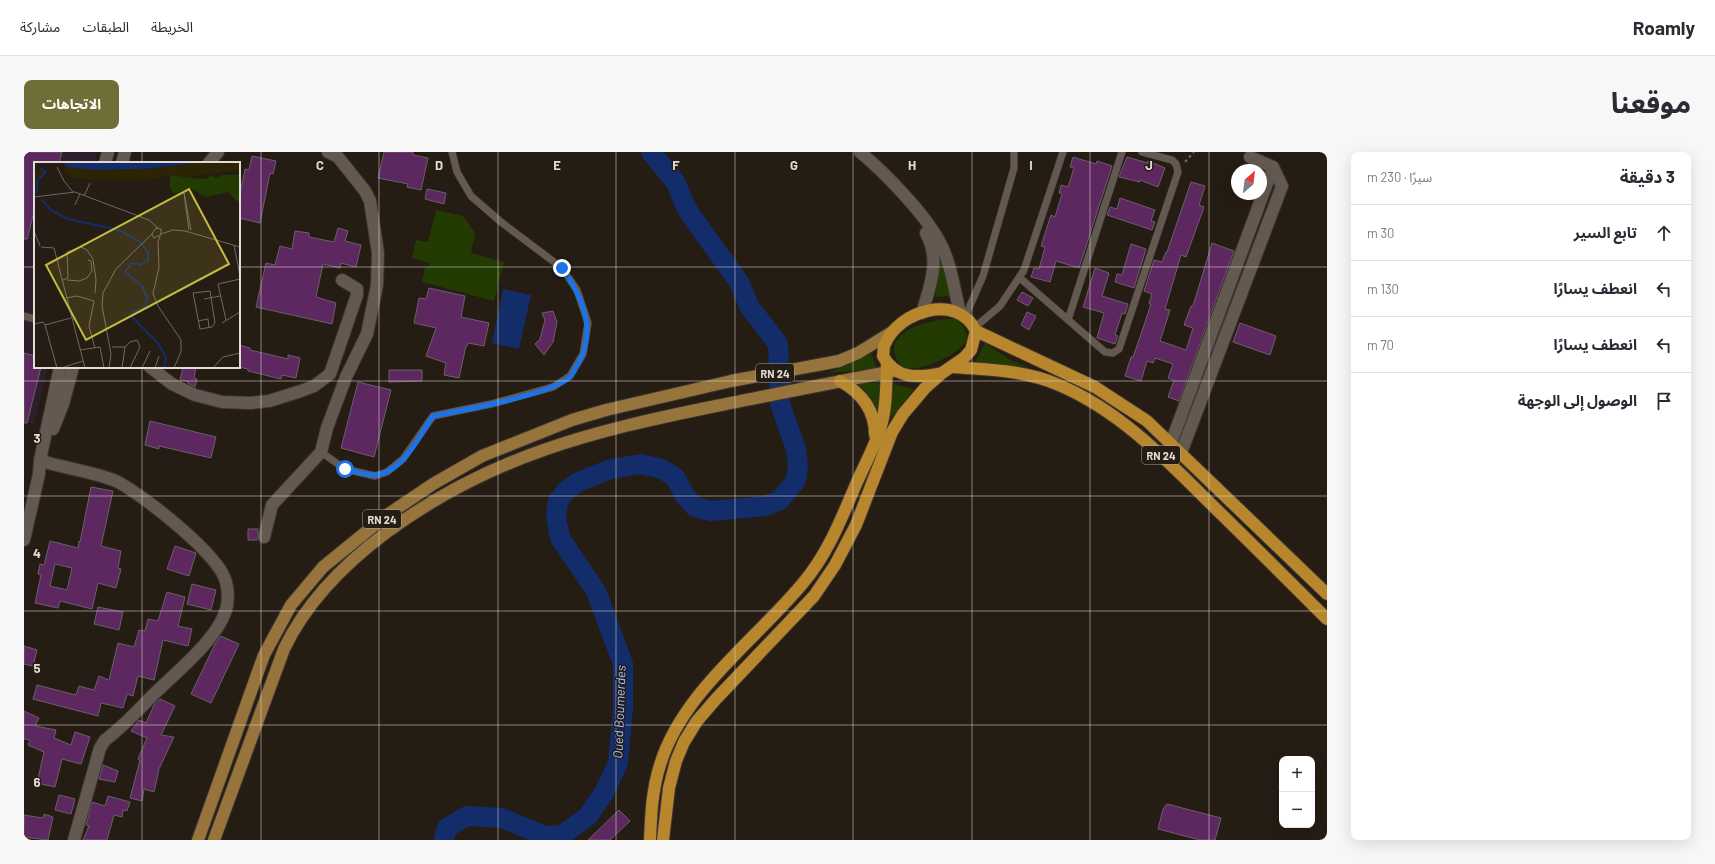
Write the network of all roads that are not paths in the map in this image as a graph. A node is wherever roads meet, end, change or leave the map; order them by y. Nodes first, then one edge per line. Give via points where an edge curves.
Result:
1 (108, 152) edge
2 (125, 152) edge
3 (218, 152) edge
4 (328, 152) edge
5 (452, 152) edge
6 (860, 152) edge
7 (1005, 152) edge
8 (1063, 152) edge
9 (1122, 152) edge
10 (1142, 152) edge
11 (1013, 153) edge
12 (1250, 157) dead end
13 (105, 162) edge
14 (122, 162) edge
15 (210, 162) edge
16 (1273, 167) junction
17 (1020, 278) junction
18 (342, 280) dead end
19 (922, 313) junction
20 (963, 315) junction
21 (24, 316) edge
22 (34, 319) edge
23 (1068, 320) junction
24 (975, 330) junction
25 (892, 332) junction
26 (60, 368) edge
27 (73, 368) edge
28 (151, 368) edge
29 (890, 369) junction
30 (947, 370) junction
31 (840, 381) junction
32 (875, 441) junction
33 (1171, 443) junction
34 (321, 452) junction
35 (1181, 453) junction
36 (46, 462) junction
37 (40, 474) junction
38 (264, 537) dead end
39 (24, 540) edge
40 (1327, 594) edge
41 (1327, 619) edge
42 (74, 840) edge
43 (198, 840) edge
44 (214, 840) edge
45 (650, 840) edge
46 (663, 840) edge

1 - 13 street
2 - 14 street
3 - 15 street
4 - 34 street via 338,157 370,201 378,259 377,285 367,334 346,377
5 - 34 lane via 457,172 471,196 562,268 577,290 588,324 583,354 570,376 553,387 433,416 402,460 387,472 374,476 345,469
6 - 19 street via 866,164 920,225 932,245 934,268
6 - 20 street via 885,175 939,240
7 - 11 lane
8 - 17 lane
9 - 23 lane
10 - 23 lane via 1172,160 1178,168 1177,177 1120,349 1113,353 1105,352
11 - 20 lane via 1014,168 983,276
12 - 16 street
16 - 33 street
16 - 35 street via 1282,186
17 - 23 lane
17 - 24 lane via 1000,306
18 - 28 street via 357,289 357,295 330,374 314,386 269,401 222,402 195,395 172,384
19 - 20 highway via 943,310
19 - 25 highway via 901,323
20 - 24 highway
21 - 22 lane
24 - 30 highway via 971,350
24 - 33 highway, RN 24 via 1101,391 1147,421
25 - 29 highway via 884,344 884,356
25 - 43 main road, RN 24 via 848,358 731,381 572,420 482,456 433,484 387,516 332,559 291,604 264,655
26 - 37 street via 40,460
27 - 36 street via 54,426
29 - 30 highway via 920,377
29 - 31 main road, RN 24
29 - 32 highway via 885,410
30 - 41 highway, RN 24 via 1008,371 1039,378 1083,396 1108,412 1161,454
30 - 46 highway via 914,400 892,432 856,525 814,596 716,699 697,721 684,742 669,788
31 - 32 highway via 864,399 872,412
31 - 44 main road, RN 24 via 614,428 538,451 491,470 456,488 368,546 324,588 295,626 284,649
32 - 45 highway via 831,539 817,564 803,584 714,678 693,704 668,743 653,792
33 - 35 highway, RN 24
34 - 38 street via 272,505
35 - 40 highway, RN 24
36 - 37 street
36 - 42 street via 114,480 132,490 164,513 214,562 226,582 227,592 227,606 214,632 197,652 105,740 100,748
37 - 39 street

